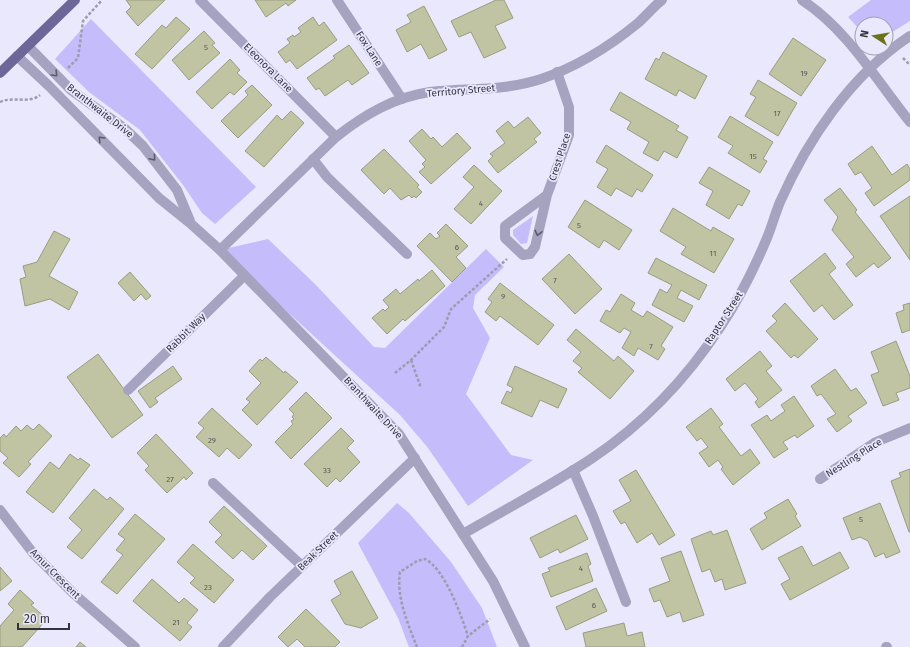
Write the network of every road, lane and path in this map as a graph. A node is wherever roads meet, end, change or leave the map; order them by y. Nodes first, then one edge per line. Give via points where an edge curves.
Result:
1 (75, 0) edge
2 (200, 0) edge
3 (337, 0) edge
4 (662, 0) edge
5 (802, 0) edge
6 (910, 36) edge
7 (28, 46) junction
8 (17, 56) junction
9 (869, 69) junction
10 (557, 72) junction
11 (0, 73) edge
12 (402, 99) junction
13 (910, 122) edge
14 (336, 137) junction
15 (312, 159) junction
16 (547, 195) junction
17 (190, 222) junction
18 (220, 250) junction
19 (407, 254) dead end
20 (507, 259) dead end
21 (244, 276) junction
22 (411, 360) junction
23 (395, 374) dead end
24 (420, 388) dead end
25 (128, 390) dead end
26 (910, 428) edge
27 (415, 458) junction
28 (574, 470) junction
29 (820, 479) dead end
30 (213, 483) dead end
31 (0, 510) edge
32 (463, 534) junction
33 (302, 566) junction
34 (626, 602) dead end
35 (490, 619) dead end
36 (468, 636) junction
37 (135, 647) edge
38 (223, 647) edge
39 (417, 647) edge
40 (462, 647) edge
41 (525, 647) edge

1 - 7 main road
2 - 14 street, Eleonora Lane
3 - 12 street, Fox Lane
4 - 10 street, Territory Street via 615,41
5 - 9 street via 835,28
6 - 9 street, Raptor Street via 893,47
7 - 8 main road
7 -> 17 street, Branthwaite Drive via 71,90 124,128 143,146 177,190
8 - 11 main road
17 -> 8 street, Branthwaite Drive via 159,198
9 - 13 street
9 - 28 street, Raptor Street via 831,112 807,150 779,204 753,270 724,321 702,352 656,406 617,439
10 - 12 street, Territory Street via 520,84 476,90 429,92
10 - 16 street, Crest Place via 569,107 569,135
12 - 14 street, Territory Street via 379,107
14 - 15 street, Territory Street
15 - 18 street, Territory Street
15 - 19 street via 327,177
16 -> 16 street, Crest Place via 535,248 530,254 523,255 505,238 505,226
17 - 18 street, Branthwaite Drive
18 - 21 street, Branthwaite Drive
20 - 22 path via 451,309 444,327
21 - 25 street, Rabbit Way
21 - 27 street, Branthwaite Drive via 399,434
22 - 23 path
22 - 24 path
26 - 29 street, Nestling Place via 876,442
27 - 32 street, Branthwaite Drive
27 - 33 street, Beak Street
28 - 32 street, Raptor Street
28 - 34 street
30 - 33 street
31 - 37 street, Amur Crescent via 33,553 73,593
32 - 41 street, Branthwaite Drive via 493,581
33 - 38 street, Beak Street
35 - 36 path
36 - 39 path via 442,576 432,563 425,559 400,572 399,580 407,621
36 - 40 path

